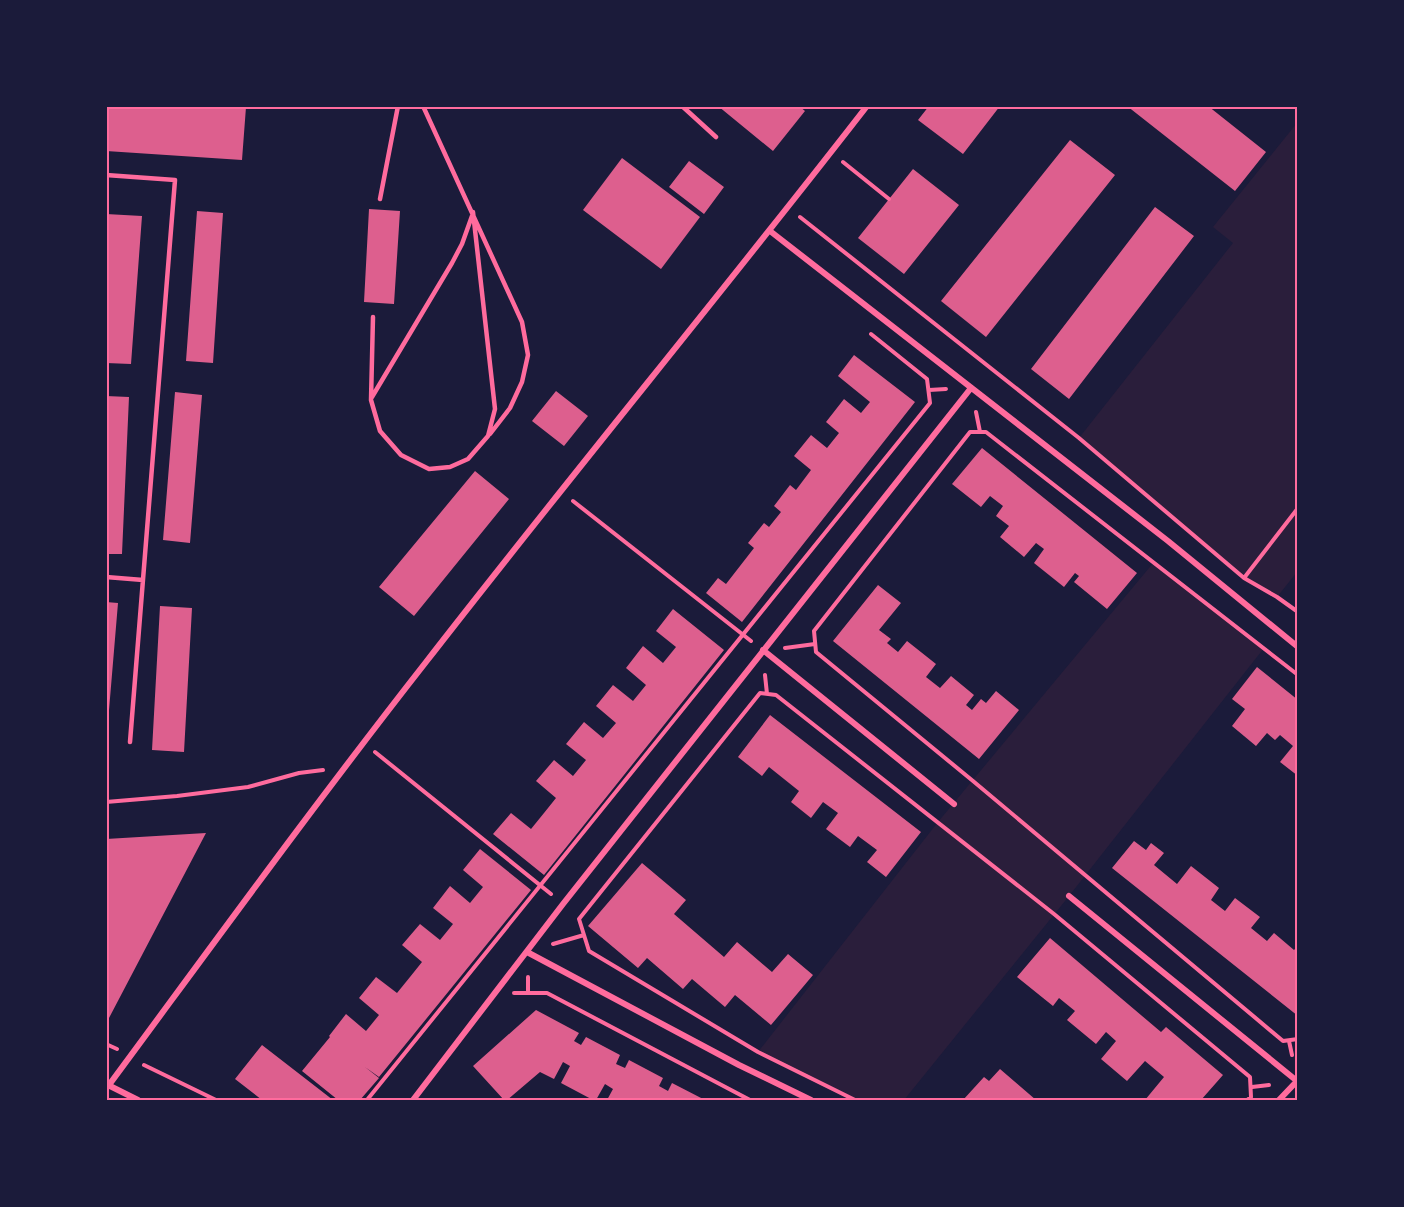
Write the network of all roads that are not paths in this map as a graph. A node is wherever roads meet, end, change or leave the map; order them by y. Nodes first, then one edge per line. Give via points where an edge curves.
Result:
1 (398, 106) edge
2 (423, 106) edge
3 (682, 106) edge
4 (867, 106) edge
5 (716, 137) dead end
6 (106, 175) edge
7 (380, 199) dead end
8 (473, 212) junction
9 (770, 231) junction
10 (374, 317) dead end
11 (971, 388) junction
12 (371, 400) junction
13 (488, 436) junction
14 (106, 577) edge
15 (143, 580) junction
16 (1298, 647) edge
17 (764, 650) junction
18 (130, 742) dead end
19 (954, 804) dead end
20 (1069, 896) dead end
21 (527, 952) junction
22 (1297, 1081) edge
23 (108, 1085) edge
24 (138, 1101) edge
25 (413, 1101) edge
26 (811, 1101) edge
27 (1279, 1101) edge

1 - 7 lane
2 - 8 lane
3 - 5 lane
4 - 9 street
6 - 15 lane via 175,180
8 - 12 lane via 452,263
8 - 13 lane via 495,409
8 - 13 lane via 522,322 528,355 522,382 510,408
9 - 11 street
9 - 23 street via 363,742
10 - 12 lane
11 - 16 street
11 - 17 street
12 - 13 lane via 380,432 401,455 429,469 450,467 468,459
14 - 15 lane
15 - 18 lane
17 - 19 street
17 - 21 street
20 - 22 street
21 - 25 street
21 - 26 street
22 - 27 street
23 - 24 street

